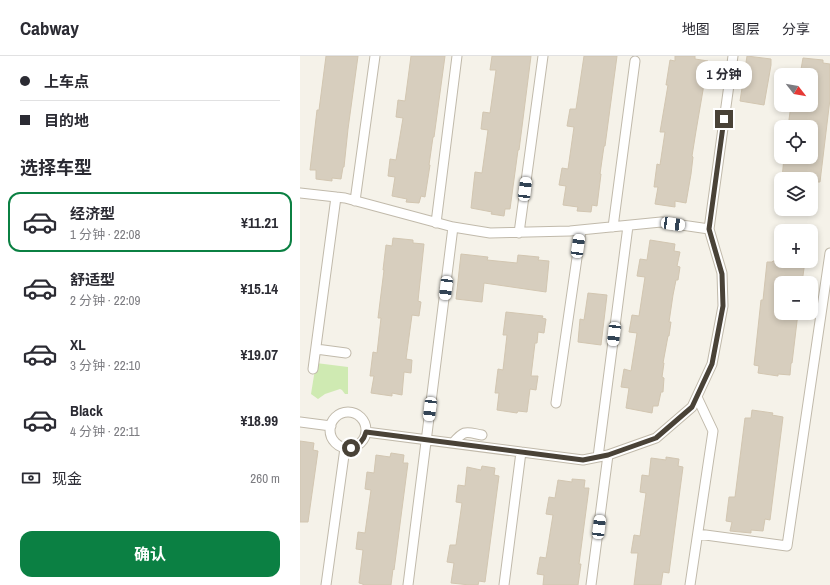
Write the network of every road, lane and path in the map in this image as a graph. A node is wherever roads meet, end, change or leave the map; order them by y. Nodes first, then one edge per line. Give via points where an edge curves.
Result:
1 (375, 56) edge
2 (457, 56) edge
3 (542, 56) edge
4 (733, 56) edge
5 (635, 60) dead end
6 (300, 193) edge
7 (336, 197) junction
8 (355, 201) junction
9 (436, 223) junction
10 (628, 226) junction
11 (453, 227) junction
12 (613, 227) junction
13 (709, 229) junction
14 (581, 230) junction
15 (519, 233) junction
16 (830, 252) edge
17 (316, 349) junction
18 (346, 353) dead end
19 (313, 369) dead end
20 (697, 397) junction
21 (556, 403) dead end
22 (300, 422) edge
23 (330, 426) junction
24 (366, 432) junction
25 (482, 435) dead end
26 (426, 439) junction
27 (453, 443) junction
28 (345, 448) junction
29 (521, 452) junction
30 (608, 455) junction
31 (598, 457) junction
32 (698, 534) junction
33 (326, 585) edge
34 (408, 585) edge
35 (504, 585) edge
36 (592, 585) edge
37 (690, 585) edge

1 - 8 lane
2 - 9 lane
3 - 15 lane
4 - 13 lane
5 - 12 lane
6 - 7 lane
7 - 8 lane
7 - 17 lane
8 - 9 lane
9 - 11 lane
10 - 12 lane
10 - 13 lane via 661,222
10 - 31 lane
11 - 15 lane via 490,233
11 - 26 lane
12 - 14 lane
13 - 20 lane via 722,274 723,306 712,364
14 - 15 lane
14 - 21 lane
16 - 32 lane via 787,546
17 - 18 lane
17 - 19 lane
20 - 30 lane via 692,407 656,438
20 - 32 lane via 713,431
22 - 23 lane
23 - 24 lane via 338,414 351,412 363,418
23 - 28 lane via 331,437
24 - 26 lane
24 - 28 lane via 362,442 357,446
25 - 27 lane via 467,432 460,434
26 - 27 lane
26 - 34 lane
27 - 29 lane
28 - 33 lane
29 - 31 lane via 583,460
29 - 35 lane
30 - 31 lane
30 - 36 lane
32 - 37 lane

